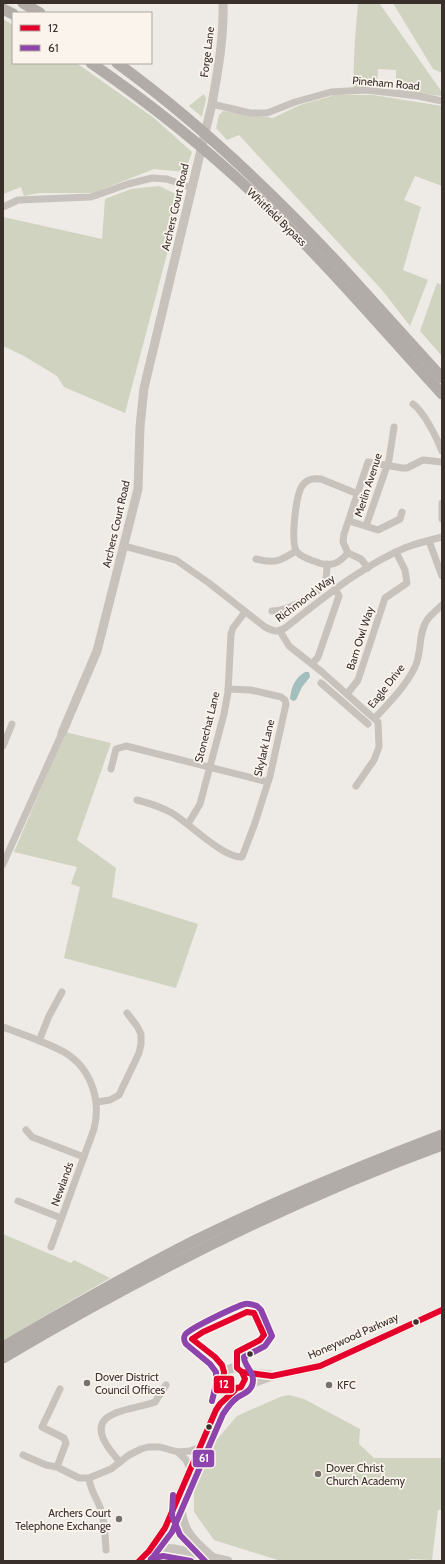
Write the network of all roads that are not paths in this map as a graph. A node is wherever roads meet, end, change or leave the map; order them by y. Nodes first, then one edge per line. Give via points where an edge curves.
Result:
1 (23, 3) edge
2 (223, 3) edge
3 (3, 9) edge
4 (38, 12) edge
5 (12, 14) edge
6 (92, 64) edge
7 (117, 64) edge
8 (442, 101) edge
9 (212, 104) junction
10 (192, 188) junction
11 (3, 207) edge
12 (442, 378) edge
13 (442, 394) edge
14 (413, 404) dead end
15 (394, 426) dead end
16 (442, 451) edge
17 (442, 462) edge
18 (386, 466) junction
19 (358, 494) junction
20 (442, 503) edge
21 (402, 512) dead end
22 (442, 519) edge
23 (349, 521) junction
24 (366, 526) junction
25 (442, 537) edge
26 (429, 540) junction
27 (124, 546) junction
28 (296, 551) junction
29 (396, 552) junction
30 (348, 553) junction
31 (256, 558) dead end
32 (327, 564) junction
33 (368, 568) junction
34 (442, 576) edge
35 (335, 589) junction
36 (442, 605) edge
37 (272, 611) dead end
38 (245, 612) junction
39 (280, 631) junction
40 (313, 664) junction
41 (335, 682) junction
42 (321, 683) dead end
43 (228, 689) junction
44 (329, 690) junction
45 (348, 694) junction
46 (363, 708) junction
47 (357, 714) junction
48 (376, 720) junction
49 (12, 724) dead end
50 (368, 724) dead end
51 (62, 734) joint
52 (3, 746) edge
53 (209, 767) junction
54 (111, 769) dead end
55 (268, 782) junction
56 (356, 786) dead end
57 (137, 800) dead end
58 (188, 824) junction
59 (3, 844) edge
60 (10, 848) junction
61 (3, 864) edge
62 (62, 992) dead end
63 (127, 1013) dead end
64 (3, 1027) edge
65 (39, 1041) junction
66 (97, 1102) junction
67 (26, 1130) dead end
68 (442, 1135) edge
69 (442, 1145) edge
70 (84, 1157) junction
71 (18, 1201) dead end
72 (62, 1218) junction
73 (51, 1247) dead end
74 (442, 1310) edge
75 (3, 1347) edge
76 (3, 1358) edge
77 (242, 1372) junction
78 (272, 1376) junction
79 (224, 1384) junction
80 (166, 1385) dead end
81 (238, 1388) junction
82 (60, 1389) dead end
83 (220, 1404) junction
84 (201, 1447) junction
85 (178, 1452) junction
86 (22, 1455) dead end
87 (120, 1462) junction
88 (57, 1467) junction
89 (191, 1471) junction
90 (89, 1478) junction
91 (181, 1495) junction
92 (106, 1550) dead end
93 (149, 1551) junction
94 (211, 1556) junction
95 (139, 1561) edge
96 (228, 1561) edge

1 - 4 highway
2 - 9 street, Forge Lane via 221,54
3 - 5 highway
6 - 13 highway, Whitfield Bypass via 130,90 192,140 267,206 341,282
7 - 12 highway, Whitfield Bypass via 166,100 252,177 349,275
8 - 9 street, Pineham Road via 366,90 331,92 267,113 250,113
9 - 10 street, Archers Court Road
10 - 11 street via 152,178 91,197 18,200
10 - 27 street, Archers Court Road via 144,388 138,489
14 - 16 street via 419,408
15 - 18 street, Merlin Avenue
17 - 18 street via 424,460 406,468
18 - 19 street, Merlin Avenue via 368,462
18 - 24 street, Merlin Avenue
19 - 23 street, Merlin Avenue
19 - 28 street via 321,479 315,478 305,482 300,490 293,532
20 - 22 street
21 - 24 street, Merlin Avenue via 400,519 381,529
23 - 24 street, Merlin Avenue
23 - 30 street, Merlin Avenue via 343,538
25 - 26 street, Richmond Way
26 - 29 street, Richmond Way
26 - 34 street
27 - 38 street, Richmond Way via 176,560
27 - 51 street, Archers Court Road via 97,651
28 - 31 street via 279,561
28 - 32 street via 302,556
29 - 33 street, Richmond Way
29 - 45 street, Barn Owl Way via 405,570 407,583 385,598 358,680
30 - 32 street via 334,565
30 - 33 street via 361,559
32 - 37 street via 325,582 319,589 290,607
33 - 35 street, Richmond Way
35 - 39 street, Richmond Way
35 - 40 street via 339,596 318,657
36 - 48 street, Eagle Drive via 424,625 419,655 412,672
38 - 39 street, Richmond Way via 265,627
38 - 43 street, Stonechat Lane via 231,634
39 - 40 street via 289,646
40 - 41 street
41 - 44 street
41 - 45 street
42 - 44 street
43 - 53 street, Stonechat Lane via 224,714
43 - 55 street, Skylark Lane via 251,690 285,700
44 - 47 street
45 - 46 street
46 - 47 street
46 - 48 street
47 - 50 street
48 - 56 street via 379,747 374,760
49 - 52 street
51 - 60 street, Archers Court Road
53 - 54 street via 123,746 116,749
53 - 55 street
53 - 58 street, Stonechat Lane via 200,804
55 - 58 street, Skylark Lane via 242,856 236,857 224,851
57 - 58 street via 173,813
59 - 60 street
60 - 61 street, Archers Court Road
62 - 65 street
63 - 66 street via 141,1034 139,1053 118,1095 110,1100
64 - 65 street, Newlands
65 - 66 street, Newlands via 59,1049 77,1062 89,1079
66 - 70 street, Newlands via 97,1119
67 - 70 street, Newlands via 32,1137
68 - 75 highway via 345,1173 194,1241
69 - 76 highway via 336,1188 201,1249 104,1300
70 - 72 street, Newlands
71 - 72 street, Newlands
72 - 73 street, Newlands
74 - 78 street, Honeywood Parkway via 320,1366
77 - 78 street, Honeywood Parkway
77 - 79 street via 234,1367 227,1370 223,1378
77 - 81 street via 245,1379
78 - 81 street, Honeywood Parkway
79 - 81 street via 229,1388
79 - 83 street, Honeywood Parkway
80 - 87 street via 154,1402 110,1414 103,1422 104,1440
81 - 83 street, Honeywood Parkway
82 - 88 street via 42,1427 64,1438 66,1443
83 - 84 street, Honeywood Parkway
84 - 85 street
84 - 89 street, Honeywood Parkway
85 - 87 street via 148,1447 135,1451
85 - 89 street via 186,1460
86 - 88 street
87 - 90 street
88 - 90 street via 79,1478
89 - 91 street, Honeywood Parkway
90 - 92 street via 102,1512
91 - 93 street, Honeywood Parkway via 166,1528
91 - 94 street via 180,1514 187,1531
93 - 94 street via 174,1548
93 - 95 street, Honeywood Parkway
94 - 96 street

